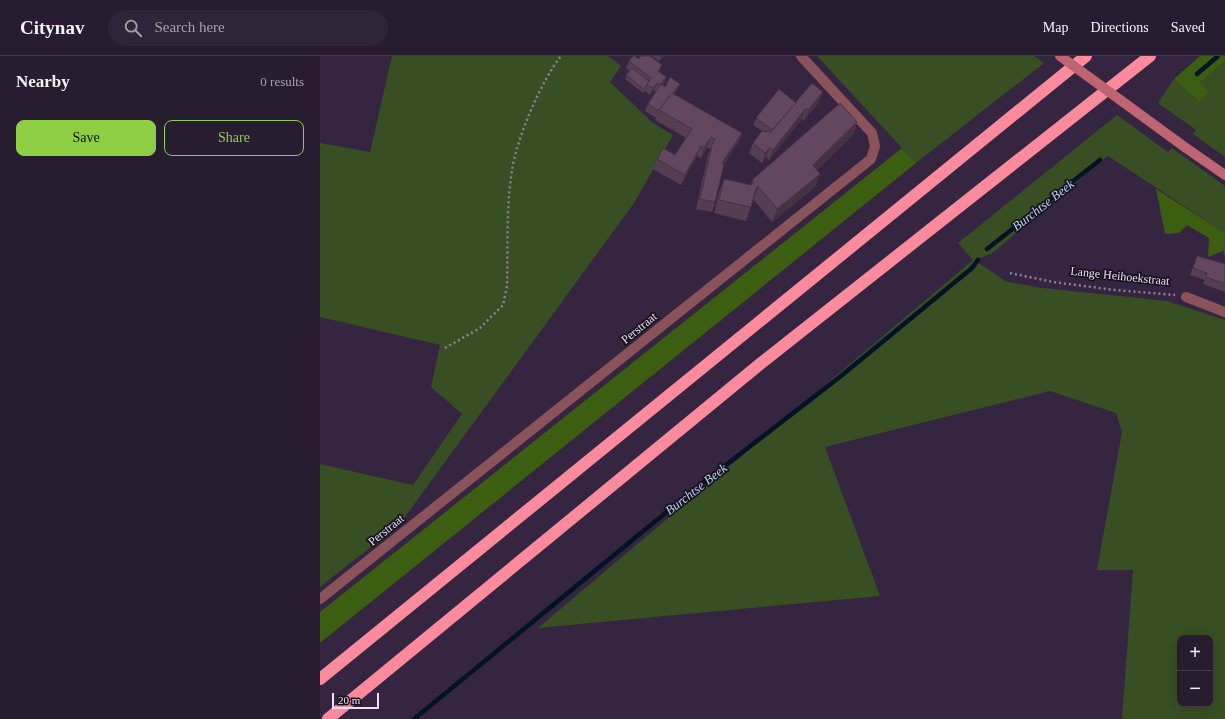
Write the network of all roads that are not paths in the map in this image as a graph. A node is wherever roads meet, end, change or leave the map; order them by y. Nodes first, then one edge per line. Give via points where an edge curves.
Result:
1 (801, 56) edge
2 (1060, 56) edge
3 (1086, 56) edge
4 (1150, 56) edge
5 (1225, 175) edge
6 (1186, 297) road end
7 (1225, 312) edge
8 (320, 599) edge
9 (320, 679) edge
10 (328, 719) edge

1 - 8 street, Perstraat via 872,133 875,146 871,159
2 - 5 street, bridge
3 - 9 highway
4 - 10 highway via 760,364
6 - 7 street

